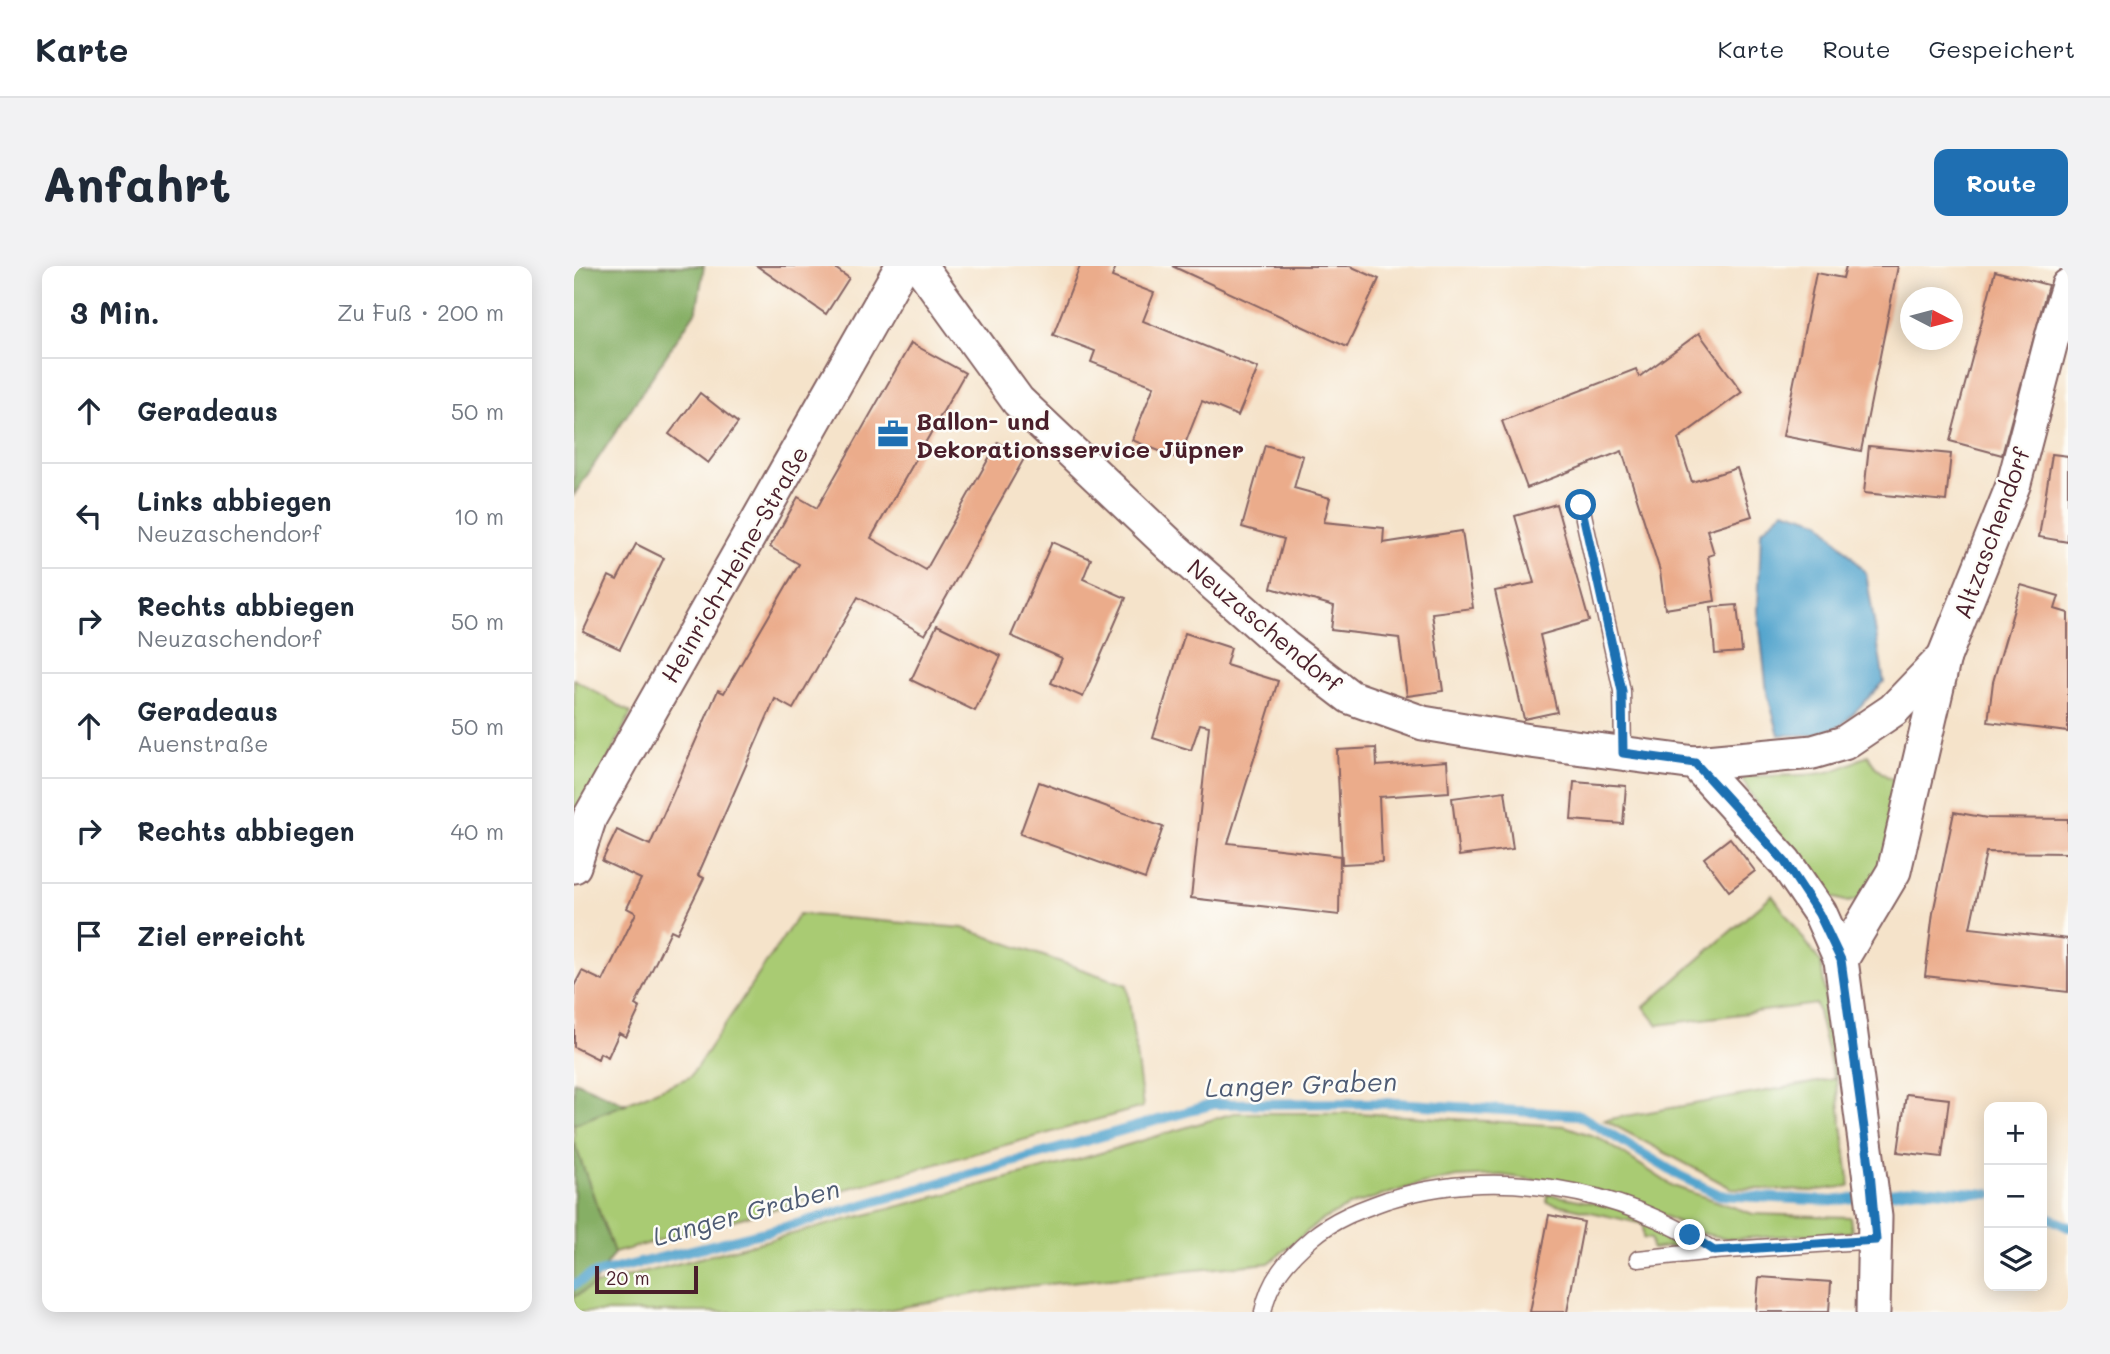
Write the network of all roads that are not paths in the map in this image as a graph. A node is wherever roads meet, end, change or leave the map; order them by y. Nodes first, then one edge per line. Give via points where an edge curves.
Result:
1 (902, 266) edge
2 (920, 266) edge
3 (2068, 286) edge
4 (1581, 505) dead end
5 (1944, 657) junction
6 (1623, 753) junction
7 (1695, 763) junction
8 (574, 866) edge
9 (1841, 960) junction
10 (1875, 1228) junction
11 (1714, 1251) junction
12 (1637, 1259) dead end
13 (1263, 1312) edge
14 (1872, 1312) edge

1 - 8 street, Heinrich-Heine-Straße via 590,817
2 - 6 street, Neuzaschendorf via 1018,401 1203,575 1350,697 1423,723
3 - 5 street, Altzaschendorf via 2014,483
4 - 6 lane via 1622,691
5 - 7 street, Altzaschendorf via 1893,710 1844,743 1813,752
5 - 9 street, Altzaschendorf via 1894,871
6 - 7 street, Neuzaschendorf
7 - 9 street via 1785,862 1819,914
9 - 10 street
10 - 11 lane
10 - 14 street
11 - 12 lane
11 - 13 lane via 1650,1214 1587,1195 1500,1183 1457,1184 1416,1191 1326,1226 1277,1273

